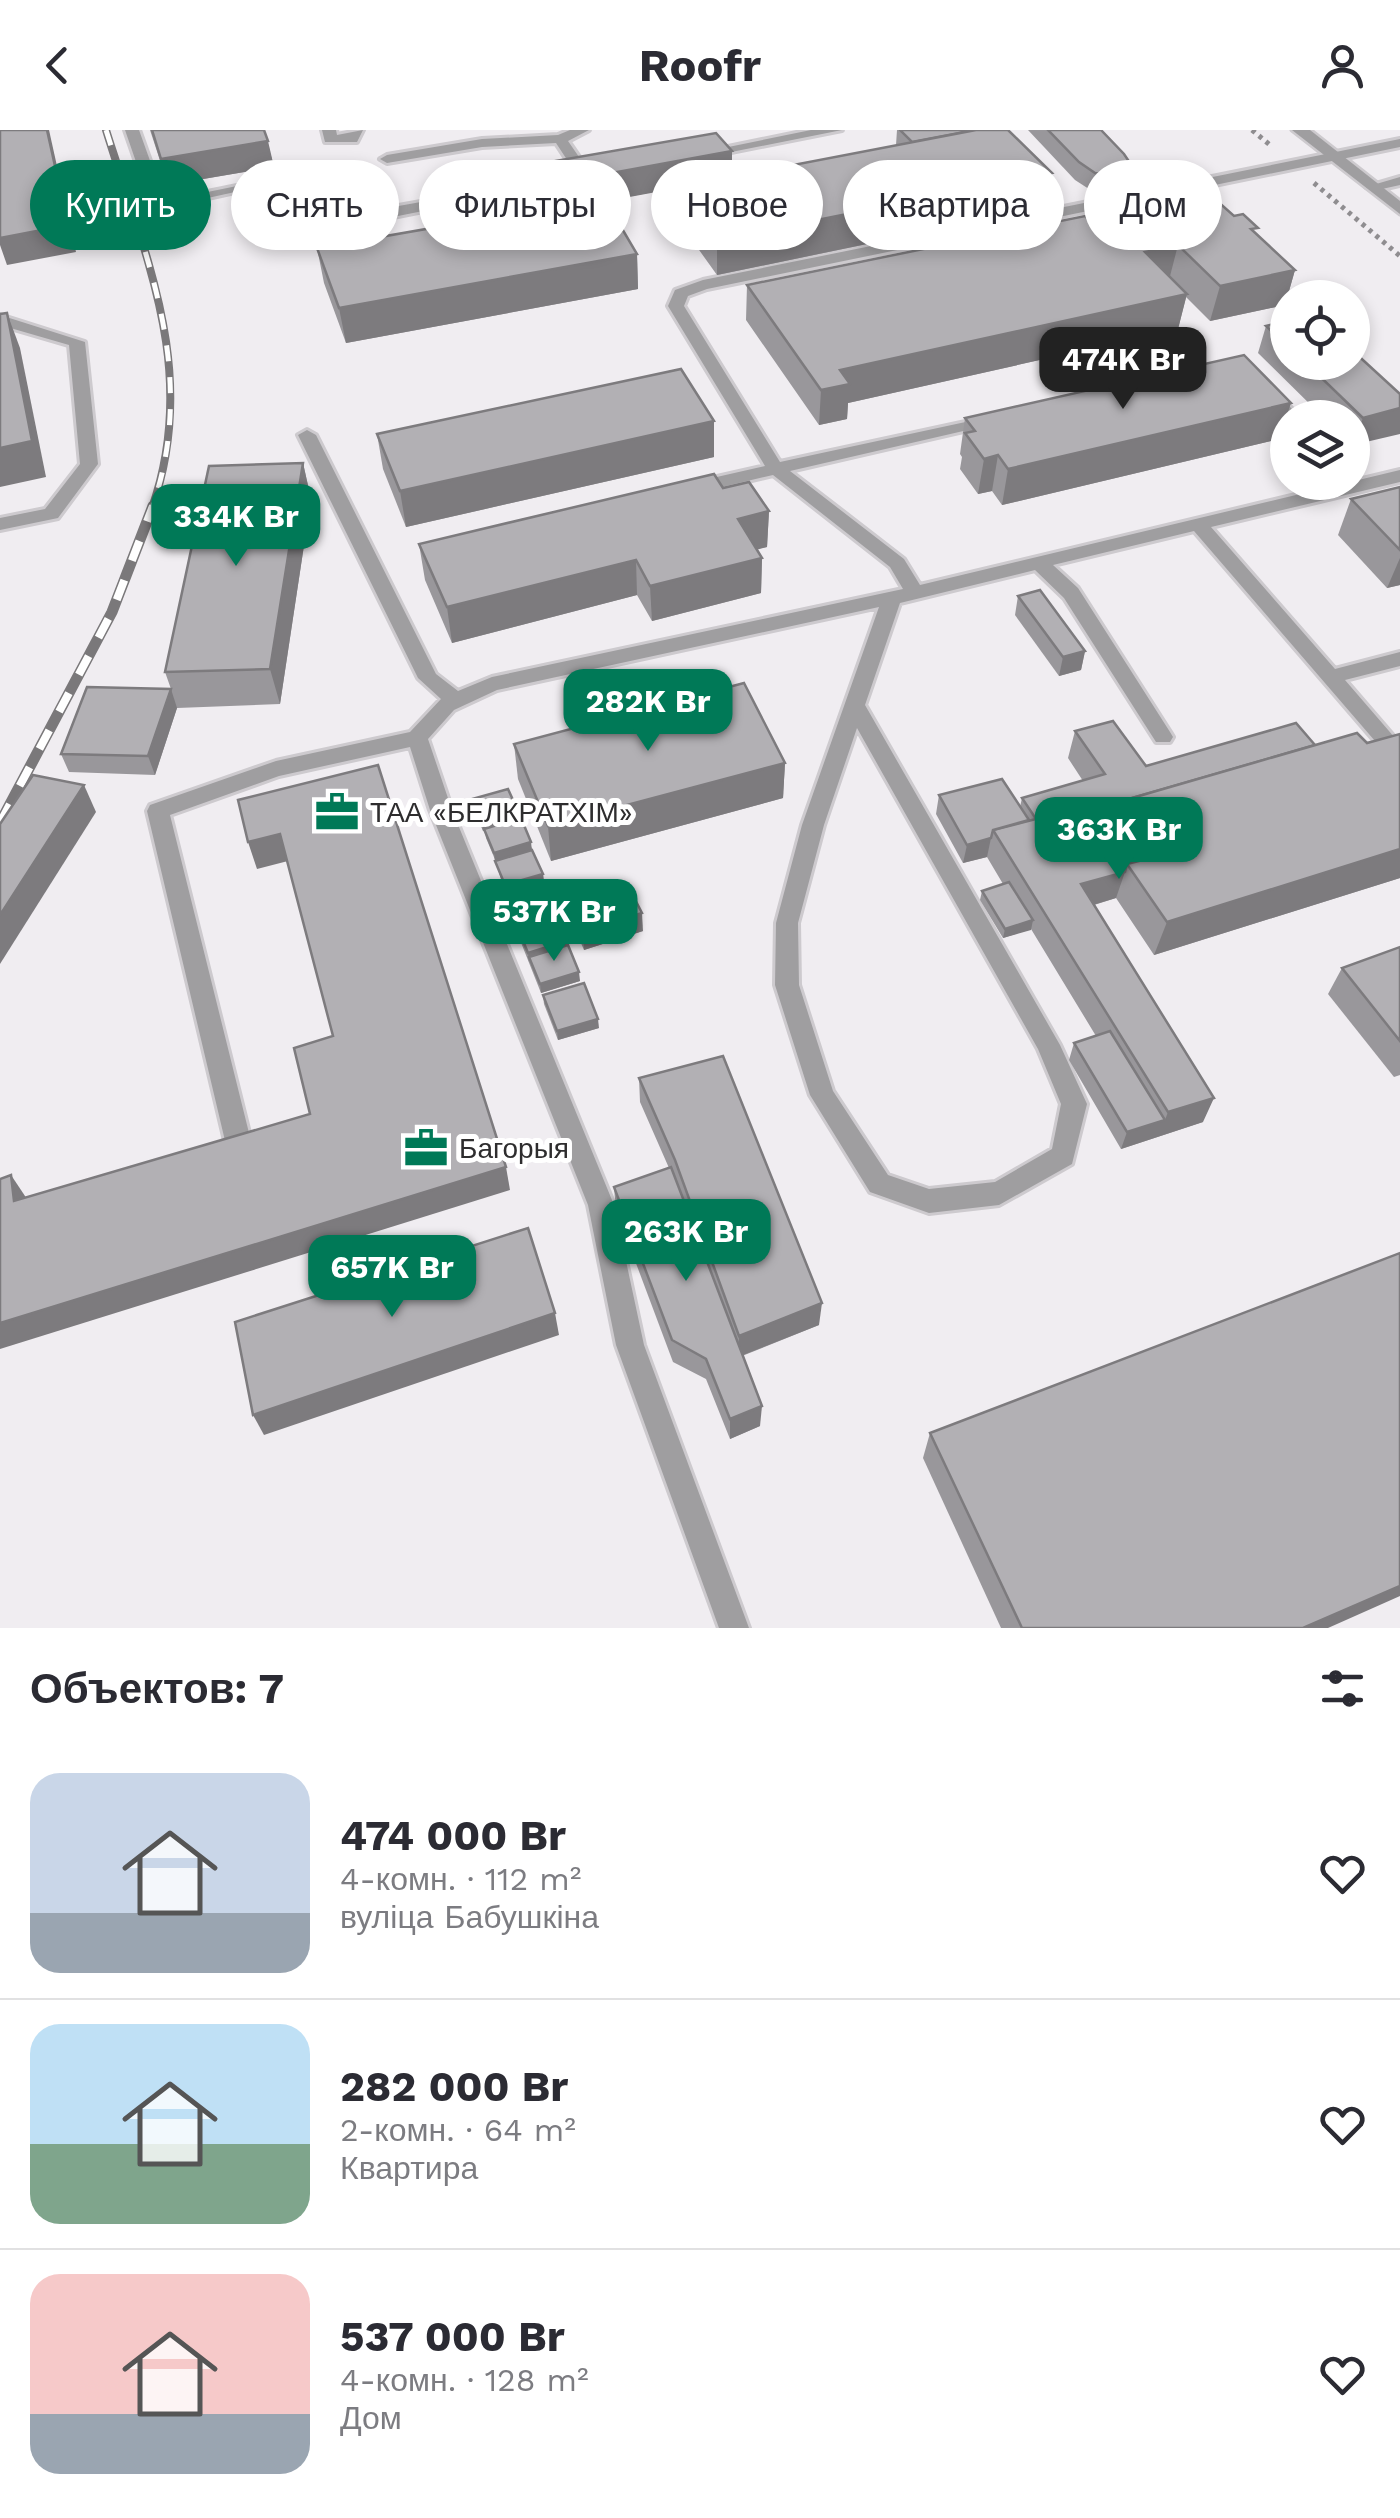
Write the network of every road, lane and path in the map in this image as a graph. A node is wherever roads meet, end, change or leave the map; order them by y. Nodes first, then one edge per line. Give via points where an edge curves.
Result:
1 (132, 130) edge
2 (329, 130) edge
3 (356, 130) edge
4 (582, 130) edge
5 (725, 130) edge
6 (836, 130) edge
7 (1252, 130) edge
8 (1300, 130) edge
9 (560, 139) junction
10 (1400, 143) edge
11 (739, 148) junction
12 (1333, 154) junction
13 (681, 158) edge
14 (386, 159) dead end
15 (574, 160) edge
16 (1290, 164) junction
17 (1400, 182) edge
18 (1373, 187) junction
19 (231, 191) edge
20 (1400, 209) edge
21 (1400, 256) edge
22 (0, 320) edge
23 (1250, 376) edge
24 (1274, 400) edge
25 (1006, 416) edge
26 (307, 435) dead end
27 (775, 468) junction
28 (1400, 476) edge
29 (1370, 481) edge
30 (678, 491) edge
31 (1288, 500) edge
32 (0, 524) edge
33 (1199, 525) junction
34 (1037, 561) junction
35 (904, 595) junction
36 (1400, 659) edge
37 (1331, 678) junction
38 (456, 700) junction
39 (855, 706) junction
40 (1163, 736) dead end
41 (417, 738) junction
42 (1388, 743) edge
43 (239, 1145) edge
44 (734, 1628) edge

1 - 19 lane via 151,185 181,202
2 - 3 lane via 330,139 341,139
4 - 9 lane
5 - 11 lane
6 - 11 lane
7 - 16 path
8 - 12 street
9 - 14 lane
9 - 15 lane
10 - 12 lane
11 - 13 lane
12 - 16 lane
12 - 18 street
16 - 21 path
16 - 27 lane via 681,293 676,306
17 - 18 lane
18 - 20 street
22 - 32 lane via 76,342 88,464 52,514
23 - 24 lane
25 - 27 lane
26 - 38 lane via 428,678
27 - 30 lane
27 - 35 lane via 897,563
28 - 29 lane
31 - 33 lane
33 - 34 lane
33 - 37 lane
34 - 35 lane
34 - 40 lane via 1072,593
35 - 38 lane via 492,684
35 - 39 lane
36 - 37 lane
37 - 42 lane
38 - 41 lane
39 - 39 lane via 812,825 792,907 787,985 822,1095 879,1184 929,1201 999,1193 1063,1156 1074,1104 1048,1046
41 - 43 lane via 276,770 158,811
41 - 44 lane via 601,1205 630,1346

